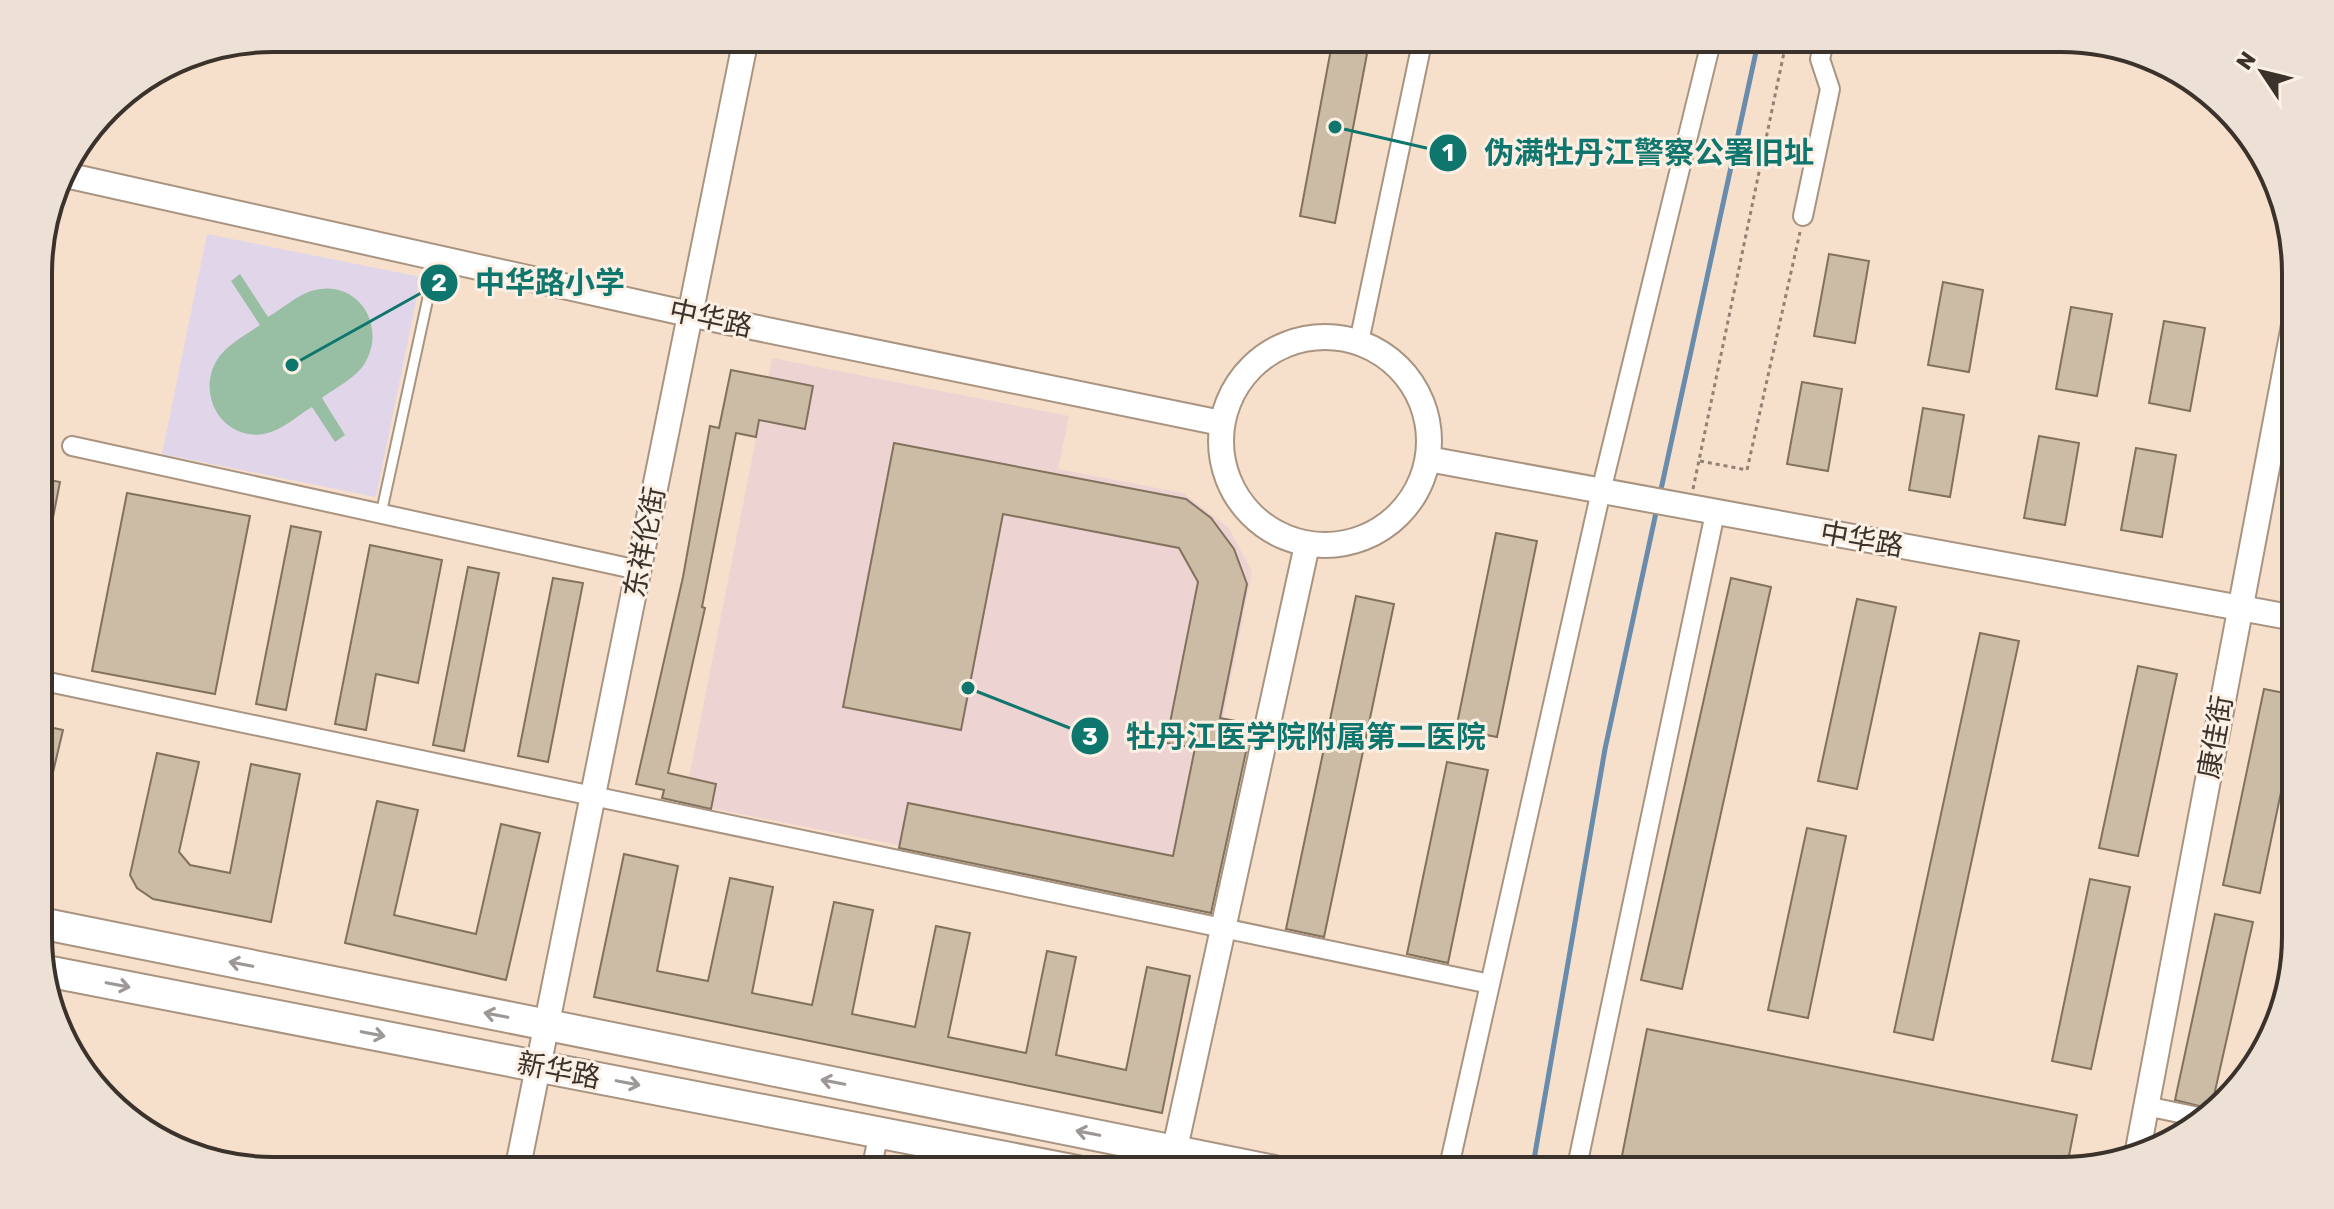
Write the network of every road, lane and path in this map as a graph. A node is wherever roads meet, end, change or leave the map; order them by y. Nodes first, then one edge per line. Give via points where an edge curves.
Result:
1 (743, 52) edge
2 (1420, 52) edge
3 (1709, 52) edge
4 (1784, 52) edge
5 (1822, 52) edge
6 (74, 177) edge
7 (1803, 216) joint
8 (437, 258) junction
9 (689, 314) junction
10 (1359, 342) junction
11 (2282, 386) edge
12 (1221, 423) junction
13 (72, 446) dead end
14 (1428, 459) junction
15 (1699, 461) junction
16 (1601, 491) junction
17 (1689, 508) junction
18 (1715, 513) junction
19 (381, 514) junction
20 (1307, 545) junction
21 (638, 570) junction
22 (2239, 606) junction
23 (2282, 615) edge
24 (52, 683) edge
25 (593, 796) junction
26 (52, 926) edge
27 (1223, 930) junction
28 (56, 972) edge
29 (1490, 984) junction
30 (543, 1045) junction
31 (2146, 1106) junction
32 (2190, 1115) edge
33 (879, 1132) junction
34 (2139, 1142) edge
35 (520, 1157) edge
36 (874, 1157) edge
37 (1006, 1157) edge
38 (1150, 1157) edge
39 (1173, 1157) edge
40 (1451, 1157) edge
41 (1579, 1157) edge

1 - 9 street, 东祥伦街
2 - 10 street
3 - 16 street
4 - 15 path
5 - 7 street via 1830,89
6 - 8 street, 中华路
7 - 15 path via 1747,470
8 - 9 street, 中华路
8 - 19 lane
9 - 12 street, 中华路
9 - 21 street, 东祥伦街
10 - 12 street via 1316,336 1282,345 1254,364 1233,391
10 - 14 street via 1405,372 1421,398 1429,428
11 - 22 street, 康佳街
12 - 20 street via 1230,488 1249,515 1276,534
13 - 19 street
14 - 16 street, 中华路
14 - 20 street via 1418,490 1398,517 1371,536 1339,545
15 - 17 path
16 - 17 street, 中华路
16 - 29 street
17 - 18 street, 中华路
18 - 22 street, 中华路
18 - 41 street
19 - 21 street
20 - 27 street
21 - 25 street, 东祥伦街
22 - 23 street, 中华路
22 - 31 street, 康佳街
24 - 25 street
25 - 27 street
25 - 30 street, 东祥伦街
30 -> 26 main road
27 - 29 street
27 - 39 street
28 -> 30 main road, 新华路
29 - 40 street
30 -> 33 main road, 新华路
30 - 35 street, 东祥伦街
38 -> 30 main road
31 - 32 street
31 - 34 street, 康佳街
33 - 36 street
33 - 37 main road, 新华路

